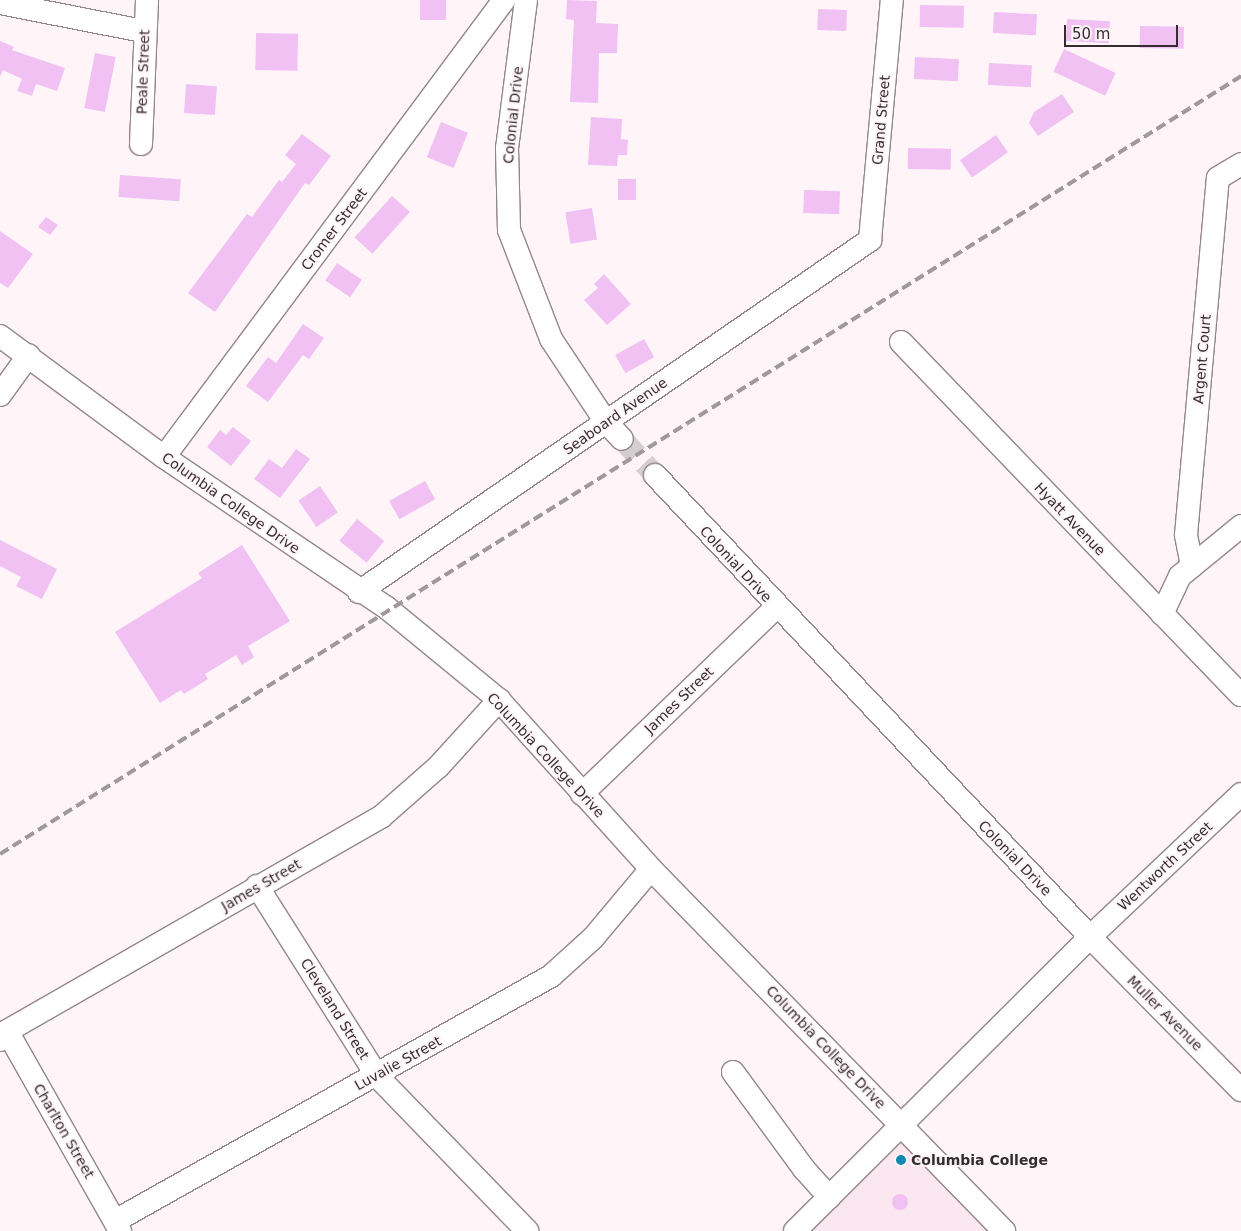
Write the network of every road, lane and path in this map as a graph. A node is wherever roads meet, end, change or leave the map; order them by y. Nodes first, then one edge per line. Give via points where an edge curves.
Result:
1 (147, 0) edge
2 (504, 0) edge
3 (526, 0) edge
4 (892, 0) edge
5 (0, 3) edge
6 (143, 31) junction
7 (141, 144) dead end
8 (1241, 164) edge
9 (1218, 178) junction
10 (1241, 178) edge
11 (870, 240) joint
12 (0, 336) edge
13 (901, 342) dead end
14 (29, 355) junction
15 (0, 395) edge
16 (606, 422) junction
17 (622, 439) tunnel mouth
18 (164, 457) junction
19 (655, 476) tunnel mouth
20 (1241, 526) edge
21 (1192, 566) junction
22 (359, 592) junction
23 (776, 607) junction
24 (1162, 614) junction
25 (1241, 695) edge
26 (499, 700) junction
27 (582, 794) junction
28 (1241, 794) edge
29 (651, 869) junction
30 (257, 886) junction
31 (1090, 937) junction
32 (3, 1036) edge
33 (733, 1072) dead end
34 (377, 1076) junction
35 (1241, 1090) edge
36 (901, 1124) junction
37 (829, 1196) junction
38 (118, 1226) edge
39 (527, 1231) edge
40 (795, 1231) edge
41 (1004, 1231) edge

1 - 6 street, Peale Street
2 - 18 street, Cromer Street
3 - 16 street, Colonial Drive via 507,148 509,230 551,339
4 - 11 street, Grand Street
5 - 6 street
6 - 7 street, Peale Street
8 - 9 street
9 - 10 street
9 - 21 street, Argent Court via 1186,535
11 - 16 street, Seaboard Avenue
12 - 14 street, Columbia College Drive
13 - 24 street, Hyatt Avenue
14 - 15 street
14 - 18 street, Columbia College Drive
16 - 17 street, Colonial Drive
16 - 22 street, Seaboard Avenue
18 - 22 street, Columbia College Drive
19 - 23 street, Colonial Drive
20 - 21 street
21 - 24 street via 1180,576
22 - 26 street, Columbia College Drive via 387,608
23 - 27 street, James Street
23 - 31 street, Colonial Drive
24 - 25 street, Hyatt Avenue
26 - 27 street, Columbia College Drive
26 - 30 street, James Street via 438,767 381,817
27 - 29 street, Columbia College Drive
28 - 31 street, Wentworth Street
29 - 34 street, Luvalie Street via 593,938 551,976
29 - 36 street, Columbia College Drive
30 - 32 street, James Street
30 - 34 street, Cleveland Street
31 - 35 street, Muller Avenue
31 - 36 street
32 - 38 street, Charlton Street
33 - 37 street via 804,1169
34 - 38 street, Luvalie Street
34 - 39 street, Cleveland Street
36 - 37 street
36 - 41 street, Columbia College Drive
37 - 40 street

